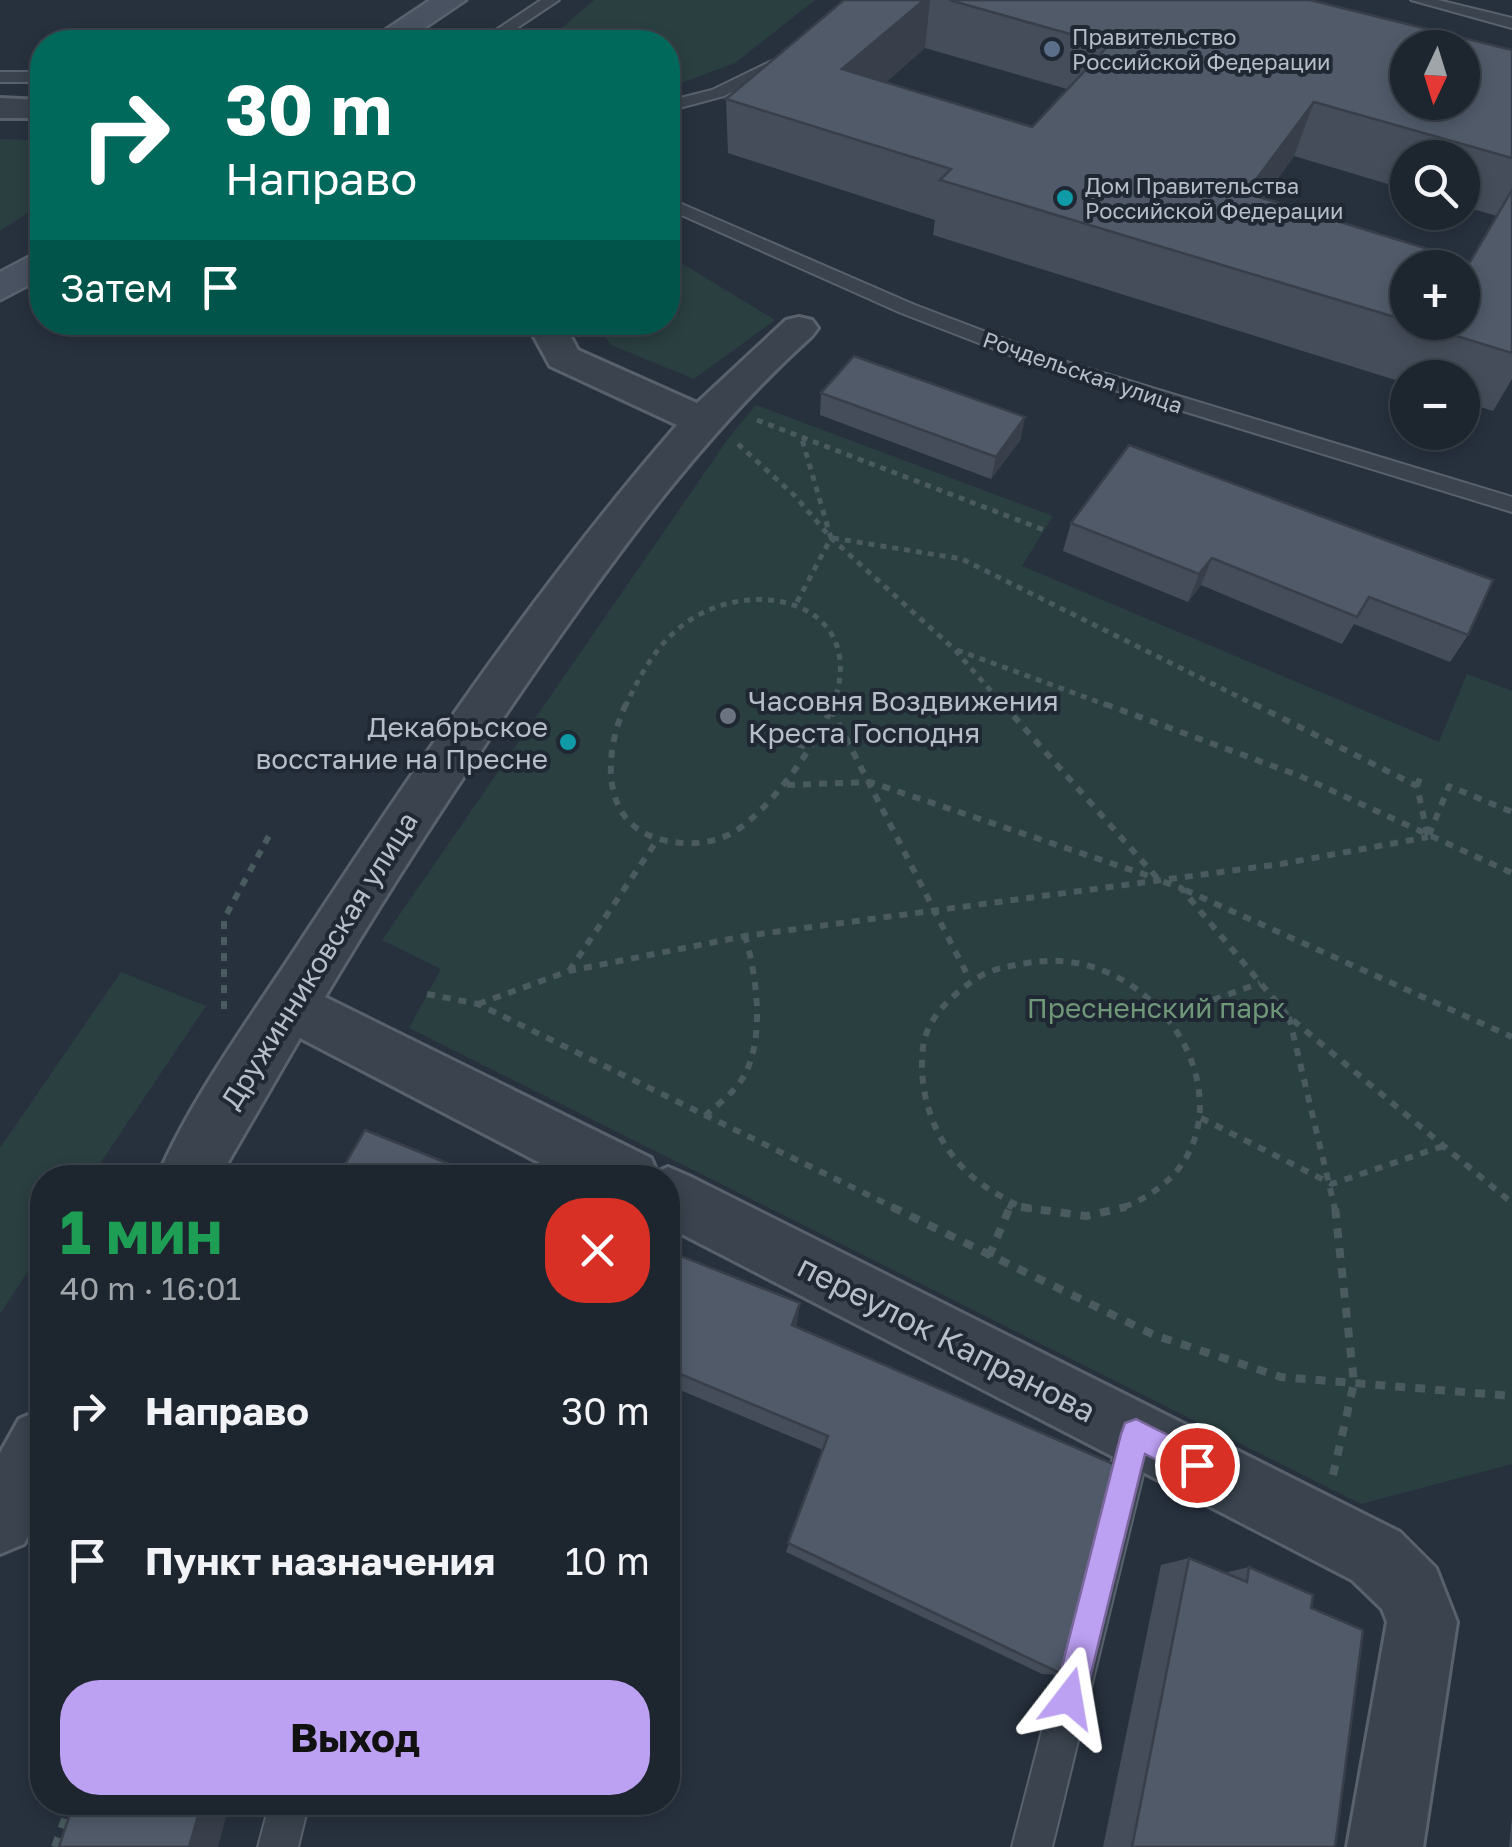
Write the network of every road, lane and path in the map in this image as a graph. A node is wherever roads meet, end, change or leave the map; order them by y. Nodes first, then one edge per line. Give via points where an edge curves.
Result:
1 (451, 0) edge
2 (550, 0) edge
3 (1419, 0) edge
4 (1512, 22) edge
5 (402, 30) edge
6 (504, 30) edge
7 (793, 54) edge
8 (0, 77) edge
9 (30, 77) edge
10 (680, 102) edge
11 (0, 108) edge
12 (30, 109) edge
13 (680, 208) edge
14 (30, 269) edge
15 (0, 288) edge
16 (799, 328) dead end
17 (551, 335) edge
18 (726, 419) junction
19 (801, 436) junction
20 (1512, 504) edge
21 (1044, 530) dead end
22 (832, 538) junction
23 (797, 602) junction
24 (954, 649) junction
25 (832, 710) junction
26 (753, 726) dead end
27 (806, 747) junction
28 (1421, 775) dead end
29 (870, 782) junction
30 (787, 785) junction
31 (1417, 786) junction
32 (1512, 812) edge
33 (272, 832) dead end
34 (1428, 837) junction
35 (658, 839) junction
36 (1512, 874) edge
37 (1159, 880) junction
38 (1180, 888) junction
39 (935, 911) junction
40 (745, 936) junction
41 (569, 971) junction
42 (969, 978) junction
43 (1260, 982) junction
44 (428, 994) dead end
45 (478, 1004) junction
46 (288, 1005) junction
47 (224, 1014) dead end
48 (1168, 1016) junction
49 (1288, 1016) junction
50 (1512, 1037) edge
51 (706, 1116) junction
52 (1201, 1118) junction
53 (1444, 1146) junction
54 (194, 1165) edge
55 (604, 1165) edge
56 (1332, 1184) junction
57 (680, 1202) edge
58 (1012, 1203) junction
59 (1512, 1203) edge
60 (989, 1256) junction
61 (1354, 1383) junction
62 (1512, 1396) edge
63 (1136, 1434) junction
64 (30, 1464) edge
65 (1330, 1489) dead end
66 (0, 1520) edge
67 (66, 1815) edge
68 (287, 1815) edge
69 (56, 1847) edge
70 (278, 1847) edge
71 (1032, 1847) edge
72 (1384, 1847) edge

1 - 5 main road
2 - 6 lane
3 - 4 lane
7 - 10 lane via 760,76
8 - 9 lane
11 - 12 street
13 - 20 lane, Рочдельская улица via 990,341
14 - 15 main road
16 - 18 street, Дружинниковская улица
17 - 18 street via 563,358
18 - 19 path
18 - 22 path via 730,436
18 - 46 street, Дружинниковская улица via 635,498 378,862
19 - 21 path
19 - 22 path
22 - 23 path
22 - 24 path
22 - 31 path via 962,559
23 - 25 path via 820,616 835,640 841,665
23 - 35 path via 741,598 706,611 671,635 634,686 613,729 608,775 634,828
24 - 34 path via 1300,776
24 - 37 path
25 - 27 path
25 - 29 path
26 - 27 path
27 - 30 path
28 - 31 path
29 - 30 path
29 - 37 path
29 - 39 path
30 - 35 path via 760,816 729,836
31 - 34 path
32 - 34 path via 1449,786
33 - 47 path via 224,919
34 - 36 path
34 - 37 path
35 - 41 path
37 - 38 path
37 - 39 path
38 - 43 path
38 - 50 path
39 - 40 path
39 - 42 path
40 - 41 path
40 - 51 path via 756,1021 746,1075
41 - 45 path
42 - 48 path via 1025,959 1087,964 1117,976
42 - 58 path via 934,1014 923,1037 920,1090 940,1143 960,1167
43 - 48 path
43 - 49 path
44 - 45 path
45 - 51 path
46 - 54 street, Дружинниковская улица
46 - 55 street
48 - 52 path via 1195,1065
49 - 53 path
49 - 56 path
51 - 60 path
52 - 56 path
52 - 58 path via 1175,1175 1151,1197 1120,1211 1048,1214
53 - 56 path
53 - 59 path
56 - 61 path
57 - 63 street, переулок Капранова
58 - 60 path
60 - 61 path via 1154,1336 1281,1376
61 - 62 path
61 - 65 path
63 - 71 lane
63 - 72 street, переулок Капранова via 1376,1556 1404,1578 1418,1600 1422,1622
64 - 66 street
67 - 69 path
68 - 70 lane

